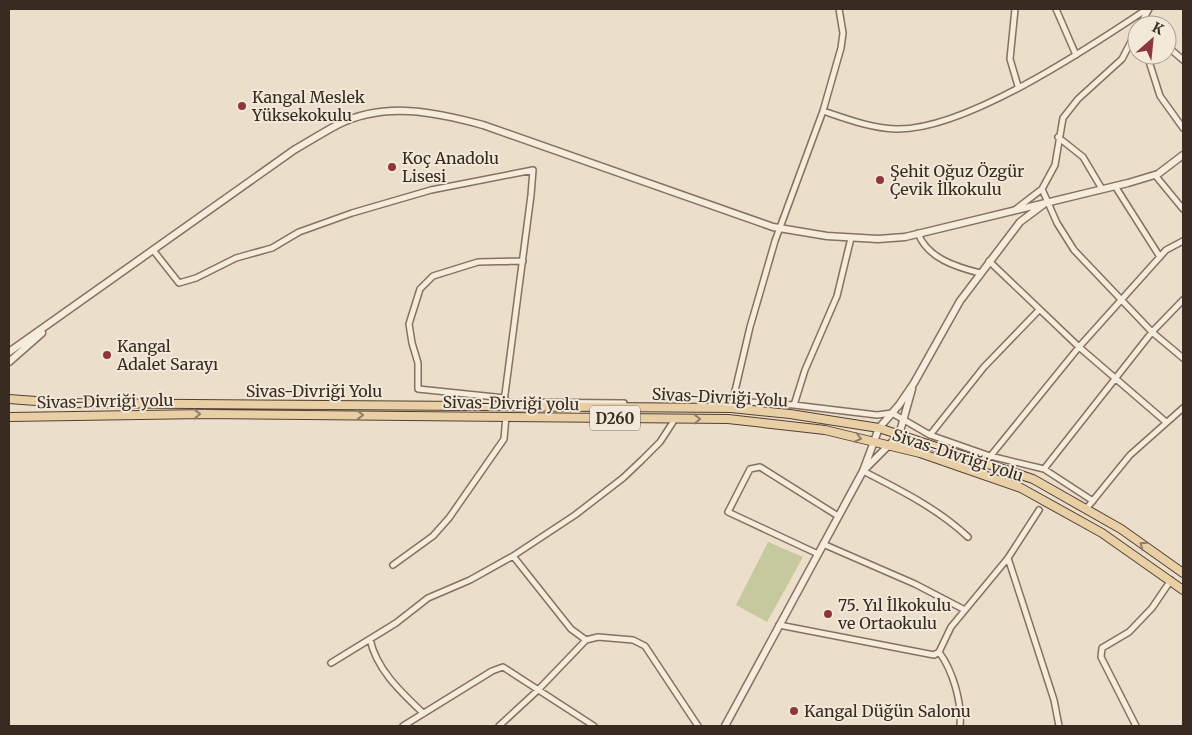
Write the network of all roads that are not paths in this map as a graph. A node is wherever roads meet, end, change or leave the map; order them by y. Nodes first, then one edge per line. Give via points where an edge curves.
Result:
1 (839, 9) edge
2 (1015, 9) edge
3 (1056, 9) edge
4 (1148, 9) edge
5 (1127, 49) edge
6 (1076, 55) junction
7 (1149, 65) edge
8 (1018, 86) junction
9 (823, 111) junction
10 (1183, 128) edge
11 (1058, 137) junction
12 (1183, 155) edge
13 (1155, 175) junction
14 (1115, 186) junction
15 (1042, 189) junction
16 (1102, 189) junction
17 (1047, 202) junction
18 (1183, 208) edge
19 (1016, 210) junction
20 (781, 228) junction
21 (918, 234) junction
22 (851, 238) junction
23 (1183, 241) edge
24 (153, 250) junction
25 (1160, 258) junction
26 (523, 261) junction
27 (989, 261) junction
28 (980, 272) junction
29 (1122, 300) junction
30 (1183, 300) edge
31 (75, 305) junction
32 (1039, 310) junction
33 (1152, 332) junction
34 (1079, 347) junction
35 (9, 352) edge
36 (1183, 358) edge
37 (9, 362) edge
38 (1116, 378) junction
39 (914, 383) junction
40 (505, 398) junction
41 (9, 399) edge
42 (732, 405) junction
43 (794, 405) junction
44 (1183, 408) edge
45 (892, 413) junction
46 (506, 416) junction
47 (9, 417) edge
48 (675, 420) junction
49 (903, 421) junction
50 (1166, 422) junction
51 (879, 428) junction
52 (899, 435) junction
53 (930, 435) junction
54 (875, 442) junction
55 (889, 446) junction
56 (990, 456) junction
57 (984, 464) junction
58 (1044, 469) junction
59 (863, 471) junction
60 (1094, 501) junction
61 (1039, 510) dead end
62 (1086, 510) junction
63 (838, 516) junction
64 (968, 537) dead end
65 (823, 544) junction
66 (818, 554) junction
67 (513, 556) junction
68 (1008, 558) junction
69 (394, 565) dead end
70 (1183, 572) edge
71 (1171, 580) junction
72 (1183, 590) edge
73 (966, 610) junction
74 (779, 625) junction
75 (370, 639) junction
76 (586, 640) junction
77 (939, 652) junction
78 (331, 663) dead end
79 (538, 690) junction
80 (423, 713) junction
81 (403, 726) edge
82 (499, 726) edge
83 (594, 726) edge
84 (698, 726) edge
85 (725, 726) edge
86 (960, 726) edge
87 (1059, 726) edge
88 (1136, 726) edge

1 - 9 street via 841,48
2 - 8 street via 1010,59
3 - 6 street
4 - 6 street
5 - 11 street via 1122,59 1078,99 1063,118
6 - 8 street
7 - 10 street via 1160,96
8 - 9 street via 964,113 929,125 898,129 864,125
9 - 20 street
11 - 15 street via 1055,166
11 - 16 street via 1083,157
12 - 13 street
13 - 14 street
13 - 18 street
14 - 16 street
14 - 25 street
15 - 17 street
15 - 19 street
16 - 17 street
17 - 19 street
17 - 27 street via 1020,222
17 - 29 street via 1074,250
19 - 21 street
20 - 22 street
20 - 24 street via 484,125 415,110 378,113 339,124 294,150
20 - 42 street via 750,327
21 - 22 street via 878,239
21 - 28 street via 921,242 936,256
22 - 43 street via 837,296 805,370
23 - 25 street via 1166,250
24 - 26 street via 179,283 352,213 431,190 533,170
24 - 31 street
25 - 29 street
26 - 40 street
26 - 40 street via 478,262 433,276 420,289 410,324 418,362 418,389
27 - 28 street
27 - 32 street
28 - 39 street
29 - 33 street
29 - 34 street
30 - 33 street
31 - 35 street
31 - 37 street
32 - 34 street
32 - 53 street via 990,361
33 - 36 street
33 - 38 street
34 - 38 street
34 - 56 street
38 - 50 street
38 - 58 street
39 - 45 street
39 - 49 street
40 - 42 street via 504,402
41 - 42 main road, Sivas-Divriği Yolu / D260 via 110,403
42 - 43 street
42 - 51 main road, Sivas-Divriği Yolu / D260
43 - 45 street via 877,415
44 - 50 street
45 - 49 street
45 - 51 street
47 -> 46 main road, Sivas-Divriği yolu / D260 via 204,414
46 - 48 main road, Sivas-Divriği yolu / D260
46 - 69 street via 504,438 449,518 433,536
48 -> 54 main road, Sivas-Divriği yolu / D260 via 728,419 825,430
48 - 67 street via 660,442 623,478
49 - 52 street
49 - 53 street
50 - 60 street via 1130,455
51 - 52 main road, Sivas-Divriği Yolu / D260
51 - 54 street
52 - 55 street
52 - 57 main road, Sivas-Divriği Yolu / D260
53 - 56 street
54 - 55 main road, Sivas-Divriği yolu / D260
54 - 59 street
55 - 59 street
55 - 71 main road, Sivas-Divriği yolu / D260 via 920,453 1021,488 1102,533
56 - 57 street
56 - 58 street
57 - 62 main road, Sivas-Divriği Yolu / D260 via 1033,479
58 - 60 street
59 - 63 street
59 - 64 street via 915,498
60 - 62 street
61 - 68 street
70 -> 62 main road, Sivas-Divriği Yolu / D260 via 1121,529
63 - 65 street
63 - 66 street via 760,467 750,469 728,512
65 - 66 street
65 - 73 street
66 - 74 street
67 - 75 street via 428,598
67 - 76 street via 572,629
68 - 73 street
68 - 87 street via 1054,700
71 - 72 main road, Sivas-Divriği yolu / D260
71 - 88 street via 1130,632 1102,648 1101,657
73 - 77 street via 951,627
74 - 77 street via 934,655
74 - 85 street
75 - 78 street
75 - 80 street via 373,654 401,691
76 - 79 street
76 - 84 street via 633,640 646,646
77 - 86 street via 955,689
79 - 80 street via 503,667
79 - 82 street
79 - 83 street
80 - 81 street

